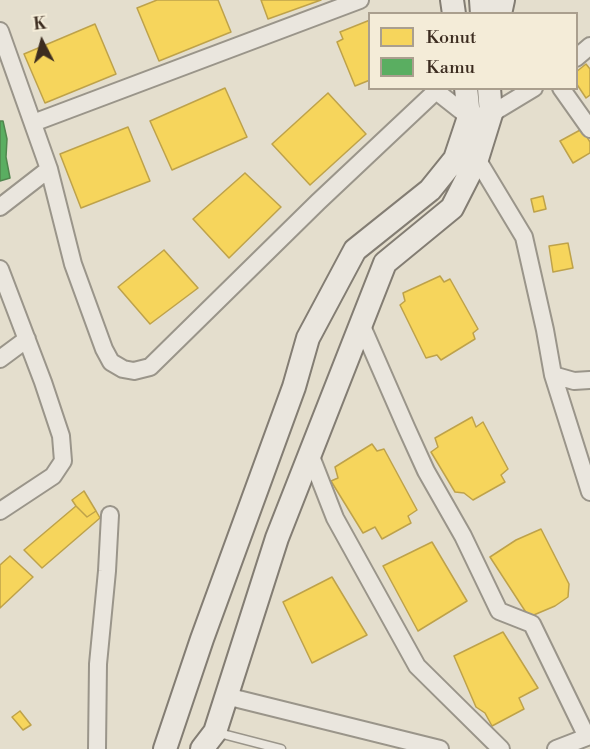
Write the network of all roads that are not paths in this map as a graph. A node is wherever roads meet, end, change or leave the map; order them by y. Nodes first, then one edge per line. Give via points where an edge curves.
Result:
1 (360, 0) edge
2 (0, 31) edge
3 (590, 46) edge
4 (578, 56) edge
5 (467, 90) edge
6 (488, 90) edge
7 (530, 90) edge
8 (562, 90) edge
9 (480, 116) junction
10 (33, 123) junction
11 (590, 129) edge
12 (477, 159) junction
13 (49, 169) junction
14 (0, 207) edge
15 (0, 269) edge
16 (361, 324) junction
17 (27, 339) junction
18 (0, 359) edge
19 (553, 375) junction
20 (590, 380) edge
21 (310, 454) junction
22 (590, 492) edge
23 (0, 511) edge
24 (110, 515) dead end
25 (226, 696) junction
26 (589, 735) edge
27 (208, 741) edge
28 (97, 749) edge
29 (165, 749) edge
30 (281, 749) edge
31 (440, 749) edge
32 (501, 749) edge
33 (556, 749) edge

1 - 10 street
2 - 10 street
3 - 4 street
5 - 9 main road
6 - 9 main road
7 - 9 street
8 - 11 street
9 - 12 main road
9 - 13 street via 436,91 150,367 134,371 111,362 104,349 73,264
9 - 29 main road via 455,159 430,190 356,250 308,338
10 - 13 street
12 - 16 main road via 452,208 385,263
12 - 19 street via 524,237
13 - 14 street
15 - 17 street
16 - 21 main road
16 - 26 street via 426,471 499,611 532,624
17 - 18 street
17 - 23 street via 61,436 63,461 53,476
19 - 20 street via 574,381
19 - 22 street
21 - 25 main road via 277,538
21 - 32 street via 335,518 417,666
24 - 28 street via 98,664
25 - 27 main road
25 - 31 street
26 - 33 street
27 - 30 lane

